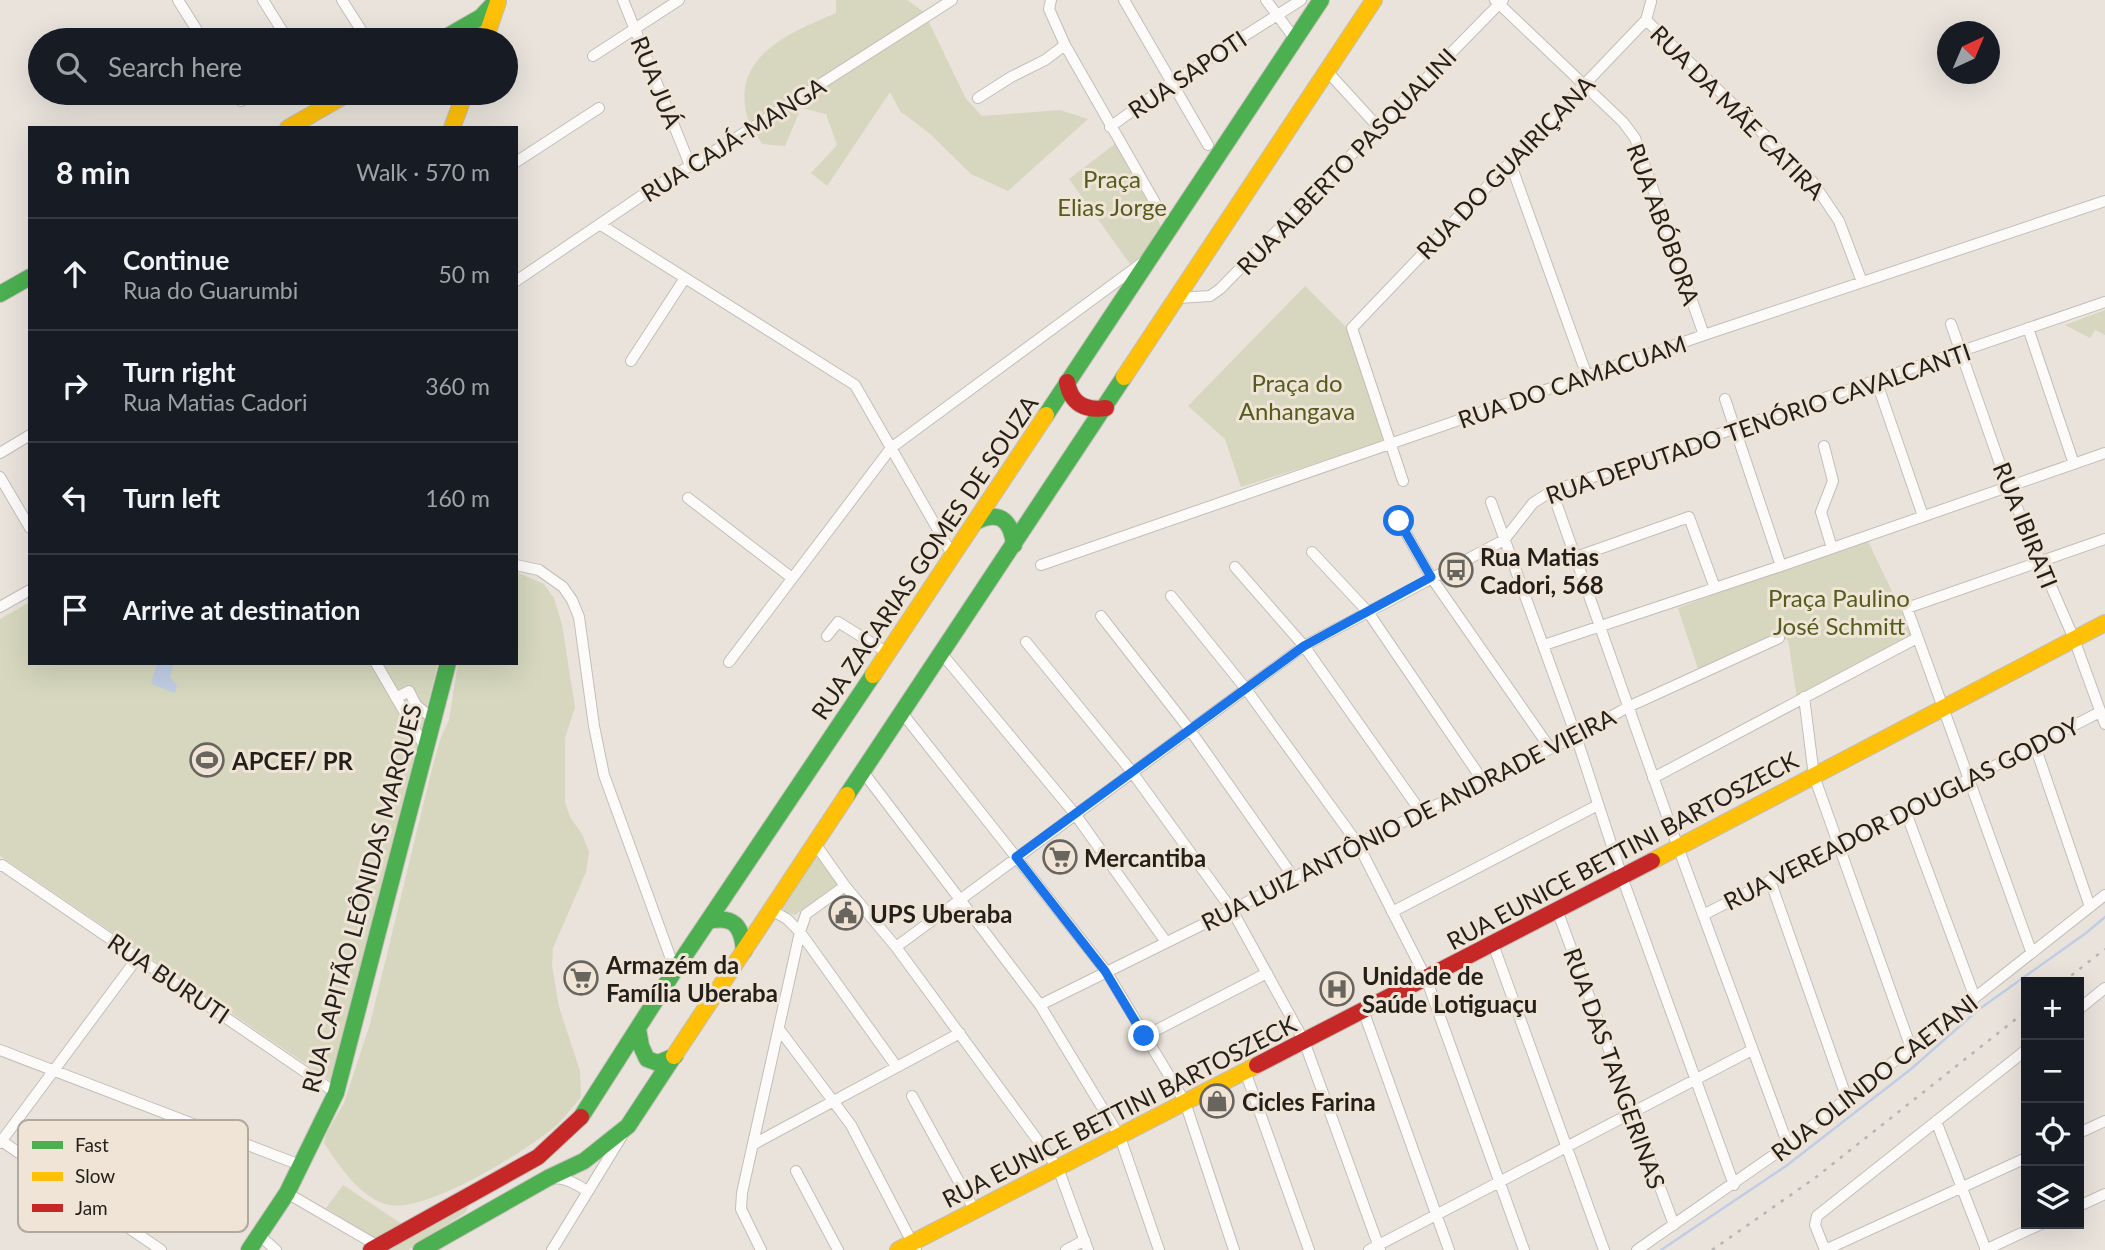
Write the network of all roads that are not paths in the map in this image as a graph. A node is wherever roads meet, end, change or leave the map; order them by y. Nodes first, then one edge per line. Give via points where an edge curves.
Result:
1 (178, 0) edge
2 (263, 0) edge
3 (342, 0) edge
4 (498, 0) edge
5 (623, 0) edge
6 (679, 0) edge
7 (952, 0) edge
8 (1051, 0) edge
9 (1125, 0) edge
10 (1266, 0) edge
11 (1301, 0) edge
12 (1321, 0) edge
13 (1374, 0) edge
14 (1499, 1) edge
15 (1651, 2) dead end
16 (1275, 15) junction
17 (1646, 20) junction
18 (196, 28) edge
19 (280, 28) edge
20 (360, 28) edge
21 (462, 28) edge
22 (489, 28) edge
23 (635, 29) junction
24 (1295, 39) junction
25 (1065, 44) junction
26 (593, 56) dead end
27 (1327, 71) junction
28 (1172, 82) junction
29 (1584, 85) junction
30 (978, 98) dead end
31 (328, 105) edge
32 (461, 105) edge
33 (599, 108) dead end
34 (291, 126) edge
35 (453, 126) edge
36 (1110, 127) junction
37 (1379, 128) junction
38 (1208, 145) dead end
39 (518, 161) edge
40 (1510, 162) junction
41 (690, 165) junction
42 (2105, 201) edge
43 (1157, 206) dead end
44 (601, 225) junction
45 (1152, 255) junction
46 (28, 278) edge
47 (685, 278) junction
48 (518, 280) edge
49 (1861, 282) junction
50 (1105, 289) junction
51 (0, 294) edge
52 (1178, 298) junction
53 (1122, 299) junction
54 (2105, 302) edge
55 (1951, 324) dead end
56 (2028, 328) junction
57 (1704, 335) junction
58 (1961, 351) junction
59 (631, 361) dead end
60 (1587, 376) junction
61 (1876, 380) junction
62 (1067, 382) junction
63 (1725, 399) dead end
64 (1106, 408) junction
65 (1735, 427) junction
66 (28, 436) edge
67 (1391, 444) junction
68 (1824, 446) dead end
69 (891, 448) junction
70 (0, 453) edge
71 (2105, 453) edge
72 (2074, 464) junction
73 (0, 477) edge
74 (1403, 481) dead end
75 (2008, 487) junction
76 (1552, 491) junction
77 (688, 498) dead end
78 (1490, 502) dead end
79 (1923, 516) junction
80 (1399, 521) dead end
81 (975, 522) junction
82 (28, 525) edge
83 (2105, 539) edge
84 (1504, 540) junction
85 (1014, 545) junction
86 (1832, 548) junction
87 (1312, 552) dead end
88 (953, 556) junction
89 (1576, 558) junction
90 (2039, 562) junction
91 (518, 565) edge
92 (1041, 565) dead end
93 (1781, 566) junction
94 (1235, 567) dead end
95 (1431, 577) junction
96 (792, 579) junction
97 (1715, 588) junction
98 (28, 591) edge
99 (1171, 596) dead end
100 (0, 607) edge
101 (1368, 612) junction
102 (1101, 616) dead end
103 (2105, 623) edge
104 (1600, 626) junction
105 (827, 636) dead end
106 (1779, 638) dead end
107 (1917, 638) junction
108 (2074, 639) junction
109 (1026, 642) dead end
110 (1544, 645) junction
111 (1304, 646) junction
112 (888, 653) junction
113 (942, 654) junction
114 (729, 662) dead end
115 (377, 665) edge
116 (447, 665) edge
117 (1246, 689) junction
118 (1804, 697) junction
119 (396, 698) junction
120 (416, 705) junction
121 (1628, 707) junction
122 (1943, 708) junction
123 (404, 712) junction
124 (2100, 712) junction
125 (903, 714) junction
126 (433, 719) junction
127 (2105, 724) edge
128 (1190, 730) junction
129 (1576, 736) junction
130 (2035, 746) junction
131 (1550, 748) junction
132 (426, 749) junction
133 (1132, 772) junction
134 (864, 773) junction
135 (1814, 776) junction
136 (1653, 778) junction
137 (1967, 778) junction
138 (1483, 781) junction
139 (1598, 805) junction
140 (1905, 810) junction
141 (1421, 812) junction
142 (1075, 814) junction
143 (1358, 844) junction
144 (817, 845) junction
145 (1838, 845) junction
146 (1678, 848) junction
147 (1016, 857) junction
148 (1, 866) edge
149 (1622, 877) junction
150 (1294, 878) junction
151 (1770, 880) junction
152 (845, 886) junction
153 (2105, 895) edge
154 (961, 898) junction
155 (2090, 906) junction
156 (771, 910) junction
157 (1232, 910) junction
158 (1557, 910) junction
159 (1392, 912) junction
160 (806, 914) junction
161 (1703, 915) junction
162 (787, 919) junction
163 (708, 921) junction
164 (800, 932) junction
165 (1166, 942) junction
166 (1493, 944) junction
167 (896, 947) junction
168 (744, 951) junction
169 (2031, 951) junction
170 (138, 957) junction
171 (675, 970) junction
172 (1105, 971) junction
173 (1267, 973) junction
174 (1426, 978) junction
175 (2105, 988) edge
176 (1975, 998) junction
177 (1040, 1005) junction
178 (2084, 1005) edge
179 (1363, 1010) junction
180 (638, 1029) junction
181 (779, 1029) junction
182 (960, 1033) junction
183 (1144, 1036) junction
184 (1304, 1041) junction
185 (1911, 1048) junction
186 (0, 1050) edge
187 (1752, 1050) junction
188 (2021, 1054) edge
189 (675, 1056) junction
190 (897, 1066) junction
191 (52, 1070) junction
192 (1245, 1071) junction
193 (1694, 1080) junction
194 (336, 1093) junction
195 (912, 1096) dead end
196 (1847, 1098) junction
197 (833, 1101) junction
198 (1185, 1102) junction
199 (1631, 1114) junction
200 (183, 1120) edge
201 (1936, 1121) junction
202 (2105, 1121) edge
203 (628, 1126) junction
204 (2084, 1131) edge
205 (1120, 1137) junction
206 (0, 1141) edge
207 (754, 1144) junction
208 (248, 1145) edge
209 (1788, 1145) junction
210 (1566, 1148) junction
211 (18, 1153) edge
212 (2021, 1160) edge
213 (300, 1165) junction
214 (1058, 1168) junction
215 (796, 1171) dead end
216 (548, 1178) junction
217 (1499, 1182) junction
218 (1734, 1185) junction
219 (1964, 1188) junction
220 (587, 1191) junction
221 (287, 1193) junction
222 (2105, 1194) edge
223 (457, 1203) junction
224 (2084, 1204) edge
225 (975, 1212) junction
226 (1435, 1216) junction
227 (468, 1225) junction
228 (1674, 1225) junction
229 (2030, 1229) edge
230 (134, 1232) edge
231 (259, 1235) junction
232 (1086, 1245) edge
233 (374, 1248) edge
234 (909, 1248) edge
235 (1376, 1248) edge
236 (161, 1250) edge
237 (249, 1250) edge
238 (276, 1250) edge
239 (421, 1250) edge
240 (552, 1250) edge
241 (761, 1250) edge
242 (838, 1250) edge
243 (1066, 1250) edge
244 (1159, 1250) edge
245 (1234, 1250) edge
246 (1309, 1250) edge
247 (1449, 1250) edge
248 (1524, 1250) edge
249 (1604, 1250) edge
250 (1637, 1250) edge
251 (1825, 1250) edge
252 (1986, 1250) edge

1 - 18 street
2 - 19 street
3 - 20 street
4 - 21 main road
4 - 22 main road
5 - 23 street, RUA JUÁ
6 - 23 street
7 - 41 street, RUA CAJÁ-MANGA
8 - 25 street via 1049,9
9 - 28 street
10 - 16 street
11 - 16 street, RUA SAPOTI
12 - 24 main road, RUA ZACARIAS GOMES DE SOUZA
13 - 27 main road
14 - 29 street, RUA ABÓBORA
14 - 37 street, RUA ALBERTO PASQUALINI
15 - 17 street, RUA DO GUAIRIÇANA
16 - 24 street
16 - 28 street, RUA SAPOTI
17 - 29 street, RUA DO GUAIRIÇANA
17 - 49 street, RUA DA MÃE CATIRA via 1812,181 1839,221
23 - 26 street
23 - 41 street, RUA JUÁ
24 - 45 main road, RUA ZACARIAS GOMES DE SOUZA
25 - 30 street
25 - 36 street
27 - 37 street
27 - 52 main road
28 - 36 street, RUA SAPOTI
28 - 38 street
29 - 40 street, RUA DO GUAIRIÇANA
29 - 57 street, RUA ABÓBORA via 1635,138
31 - 34 main road
32 - 35 main road
33 - 39 street
36 - 43 street
37 - 52 street, RUA ALBERTO PASQUALINI via 1220,289 1210,296
40 - 60 street
40 - 67 street, RUA DO GUAIRIÇANA via 1352,328
41 - 44 street, RUA CAJÁ-MANGA
42 - 49 street, RUA DO CAMACUAM
44 - 47 street
44 - 48 street, RUA CAJÁ-MANGA
45 - 50 street
45 - 53 main road, RUA ZACARIAS GOMES DE SOUZA
46 - 51 main road
47 - 59 street
47 - 69 street via 855,385
49 - 57 street, RUA DO CAMACUAM
50 - 53 street via 1112,288
50 - 69 street
52 - 64 main road
53 - 62 main road, RUA ZACARIAS GOMES DE SOUZA
54 - 56 street, RUA DEPUTADO TENÓRIO CAVALCANTI
55 - 58 street, RUA IBIRATI
56 - 58 street, RUA DEPUTADO TENÓRIO CAVALCANTI
56 - 72 street
57 - 60 street, RUA DO CAMACUAM
58 - 61 street, RUA DEPUTADO TENÓRIO CAVALCANTI
58 - 75 street, RUA IBIRATI
60 - 67 street, RUA DO CAMACUAM
61 - 65 street, RUA DEPUTADO TENÓRIO CAVALCANTI
61 - 79 street
62 - 64 main road via 1068,393 1083,409
62 - 81 main road, RUA ZACARIAS GOMES DE SOUZA
63 - 65 street
64 - 85 main road
65 - 76 street, RUA DEPUTADO TENÓRIO CAVALCANTI
65 - 93 street
66 - 70 street
67 - 74 street
67 - 92 street, RUA DO CAMACUAM
68 - 86 street via 1833,481 1821,512
69 - 88 street
69 - 96 street
71 - 72 street
72 - 75 street
73 - 82 street
75 - 79 street
75 - 90 street, RUA IBIRATI
76 - 84 street, RUA DEPUTADO TENÓRIO CAVALCANTI via 1534,503
76 - 89 street
77 - 96 street
78 - 84 street
79 - 86 street
80 - 95 street
81 - 85 main road via 983,517 1003,519 1010,526
81 - 88 main road, RUA ZACARIAS GOMES DE SOUZA
83 - 90 street
84 - 95 street, RUA DEPUTADO TENÓRIO CAVALCANTI
84 - 110 street
85 - 113 main road
86 - 93 street
87 - 101 street
88 - 112 main road, RUA ZACARIAS GOMES DE SOUZA
89 - 97 street via 1689,517
89 - 104 street
90 - 107 street via 1908,608
90 - 108 street, RUA IBIRATI
91 - 171 street via 539,570 563,587 579,617 604,775
93 - 97 street
94 - 111 street
95 - 101 street, RUA DEPUTADO TENÓRIO CAVALCANTI
95 - 131 street
96 - 114 street
97 - 104 street
98 - 100 street
99 - 117 street
101 - 111 street, RUA DEPUTADO TENÓRIO CAVALCANTI
101 - 138 street
102 - 128 street
103 - 108 main road, RUA EUNICE BETTINI BARTOSZECK
104 - 110 street
104 - 121 street
105 - 112 street via 838,622
106 - 121 street, RUA LUIZ ANTÔNIO DE ANDRADE VIEIRA
107 - 118 street
107 - 122 street
108 - 122 main road, RUA EUNICE BETTINI BARTOSZECK
108 - 124 street, RUA IBIRATI
109 - 133 street
110 - 129 street
111 - 117 street, RUA DEPUTADO TENÓRIO CAVALCANTI
111 - 141 street
112 - 163 main road, RUA ZACARIAS GOMES DE SOUZA
113 - 125 main road
113 - 142 street
115 - 119 street
116 - 126 main road, RUA CAPITÃO LEÔNIDAS MARQUES
117 - 128 street, RUA DEPUTADO TENÓRIO CAVALCANTI
117 - 143 street
118 - 135 street
118 - 136 street
119 - 120 street via 409,691
119 - 123 street
120 - 123 street
120 - 126 street
121 - 129 street, RUA LUIZ ANTÔNIO DE ANDRADE VIEIRA
121 - 136 street
122 - 135 main road, RUA EUNICE BETTINI BARTOSZECK
122 - 137 street
123 - 132 street
124 - 127 street, RUA IBIRATI
124 - 130 street, RUA VEREADOR DOUGLAS GODOY
125 - 134 main road
125 - 147 street
126 - 132 main road, RUA CAPITÃO LEÔNIDAS MARQUES
128 - 133 street, RUA DEPUTADO TENÓRIO CAVALCANTI
128 - 150 street
129 - 131 street, RUA LUIZ ANTÔNIO DE ANDRADE VIEIRA
129 - 139 street
130 - 137 street, RUA VEREADOR DOUGLAS GODOY
130 - 155 street
131 - 138 street, RUA LUIZ ANTÔNIO DE ANDRADE VIEIRA
132 - 194 main road, RUA CAPITÃO LEÔNIDAS MARQUES
133 - 142 street, RUA DEPUTADO TENÓRIO CAVALCANTI
133 - 157 street
134 - 144 main road
134 - 154 street
135 - 145 street
135 - 146 main road, RUA EUNICE BETTINI BARTOSZECK
136 - 146 street
137 - 140 street, RUA VEREADOR DOUGLAS GODOY
137 - 169 street
138 - 141 street, RUA LUIZ ANTÔNIO DE ANDRADE VIEIRA
139 - 149 street
139 - 159 street
140 - 145 street, RUA VEREADOR DOUGLAS GODOY
140 - 176 street
141 - 143 street, RUA LUIZ ANTÔNIO DE ANDRADE VIEIRA
142 - 147 street, RUA DEPUTADO TENÓRIO CAVALCANTI
142 - 165 street
143 - 150 street, RUA LUIZ ANTÔNIO DE ANDRADE VIEIRA
143 - 159 street
144 - 152 street
144 - 156 main road
145 - 151 street, RUA VEREADOR DOUGLAS GODOY
145 - 185 street
146 - 149 main road, RUA EUNICE BETTINI BARTOSZECK
146 - 161 street
147 - 154 street, RUA DEPUTADO TENÓRIO CAVALCANTI
147 - 172 street
148 - 170 street, RUA BURUTI
149 - 158 main road, RUA EUNICE BETTINI BARTOSZECK
149 - 193 street
150 - 157 street, RUA LUIZ ANTÔNIO DE ANDRADE VIEIRA
151 - 161 street, RUA VEREADOR DOUGLAS GODOY
151 - 196 street
152 - 160 street
152 - 167 street
153 - 155 street, RUA OLINDO CAETANI
154 - 167 street, RUA DEPUTADO TENÓRIO CAVALCANTI
154 - 177 street
155 - 169 street, RUA OLINDO CAETANI
156 - 162 street
156 - 168 main road
157 - 165 street, RUA LUIZ ANTÔNIO DE ANDRADE VIEIRA
157 - 173 street
158 - 166 main road, RUA EUNICE BETTINI BARTOSZECK
158 - 199 street, RUA DAS TANGERINAS
159 - 174 street
160 - 162 street
160 - 164 street
161 - 187 street
162 - 164 street
163 - 168 main road via 730,920 744,938
163 - 171 main road, RUA ZACARIAS GOMES DE SOUZA
164 - 181 street
164 - 190 street
165 - 172 street, RUA LUIZ ANTÔNIO DE ANDRADE VIEIRA
166 - 174 main road, RUA EUNICE BETTINI BARTOSZECK
166 - 210 street
167 - 182 street
168 - 189 main road
169 - 176 street, RUA OLINDO CAETANI
170 - 191 street
170 - 194 street, RUA BURUTI
171 - 180 main road, RUA ZACARIAS GOMES DE SOUZA
172 - 177 street, RUA LUIZ ANTÔNIO DE ANDRADE VIEIRA
172 - 183 street
173 - 183 street
173 - 184 street
174 - 179 main road, RUA EUNICE BETTINI BARTOSZECK
174 - 217 street
175 - 178 street
176 - 185 street, RUA OLINDO CAETANI
177 - 205 street
179 - 184 main road, RUA EUNICE BETTINI BARTOSZECK
179 - 226 street
180 - 189 main road via 640,1051 647,1059 667,1062
180 - 223 main road, RUA ZACARIAS GOMES DE SOUZA via 579,1120 562,1138 538,1157
181 - 197 street
181 - 207 street
182 - 190 street
182 - 214 street
183 - 198 street
184 - 192 main road, RUA EUNICE BETTINI BARTOSZECK
184 - 235 street
185 - 196 street, RUA OLINDO CAETANI
186 - 191 street
187 - 193 street
187 - 209 street
188 - 201 street
189 - 203 main road
190 - 197 street
191 - 200 street
191 - 206 street
192 - 198 main road, RUA EUNICE BETTINI BARTOSZECK
192 - 246 street
193 - 199 street
193 - 218 street
194 - 213 main road, RUA CAPITÃO LEÔNIDAS MARQUES
195 - 225 street
196 - 209 street, RUA OLINDO CAETANI
197 - 207 street
197 - 234 street via 851,1125
198 - 205 main road, RUA EUNICE BETTINI BARTOSZECK
198 - 245 street
199 - 210 street
199 - 228 street, RUA DAS TANGERINAS
201 - 219 street
201 - 251 street via 1815,1219
202 - 204 street
203 - 216 main road via 584,1161
203 - 220 street
205 - 214 main road, RUA EUNICE BETTINI BARTOSZECK
205 - 244 street
206 - 211 street
207 - 241 street via 741,1209
208 - 213 street
209 - 218 street, RUA OLINDO CAETANI
210 - 217 street
210 - 249 street
212 - 219 street
213 - 221 main road, RUA CAPITÃO LEÔNIDAS MARQUES
214 - 225 main road, RUA EUNICE BETTINI BARTOSZECK
214 - 232 street
215 - 242 street
216 - 220 street via 561,1178
216 - 227 main road
217 - 226 street
217 - 248 street
218 - 228 street, RUA OLINDO CAETANI
219 - 251 street
219 - 252 street
220 - 240 street
221 - 231 main road, RUA CAPITÃO LEÔNIDAS MARQUES
221 - 233 street
222 - 224 street
223 - 227 main road via 471,1210
223 - 233 main road, RUA ZACARIAS GOMES DE SOUZA
225 - 234 main road, RUA EUNICE BETTINI BARTOSZECK
226 - 235 street
226 - 247 street
227 - 239 main road
228 - 250 street, RUA OLINDO CAETANI
229 - 252 street
230 - 236 street
231 - 237 main road, RUA CAPITÃO LEÔNIDAS MARQUES
231 - 238 street
232 - 243 street

